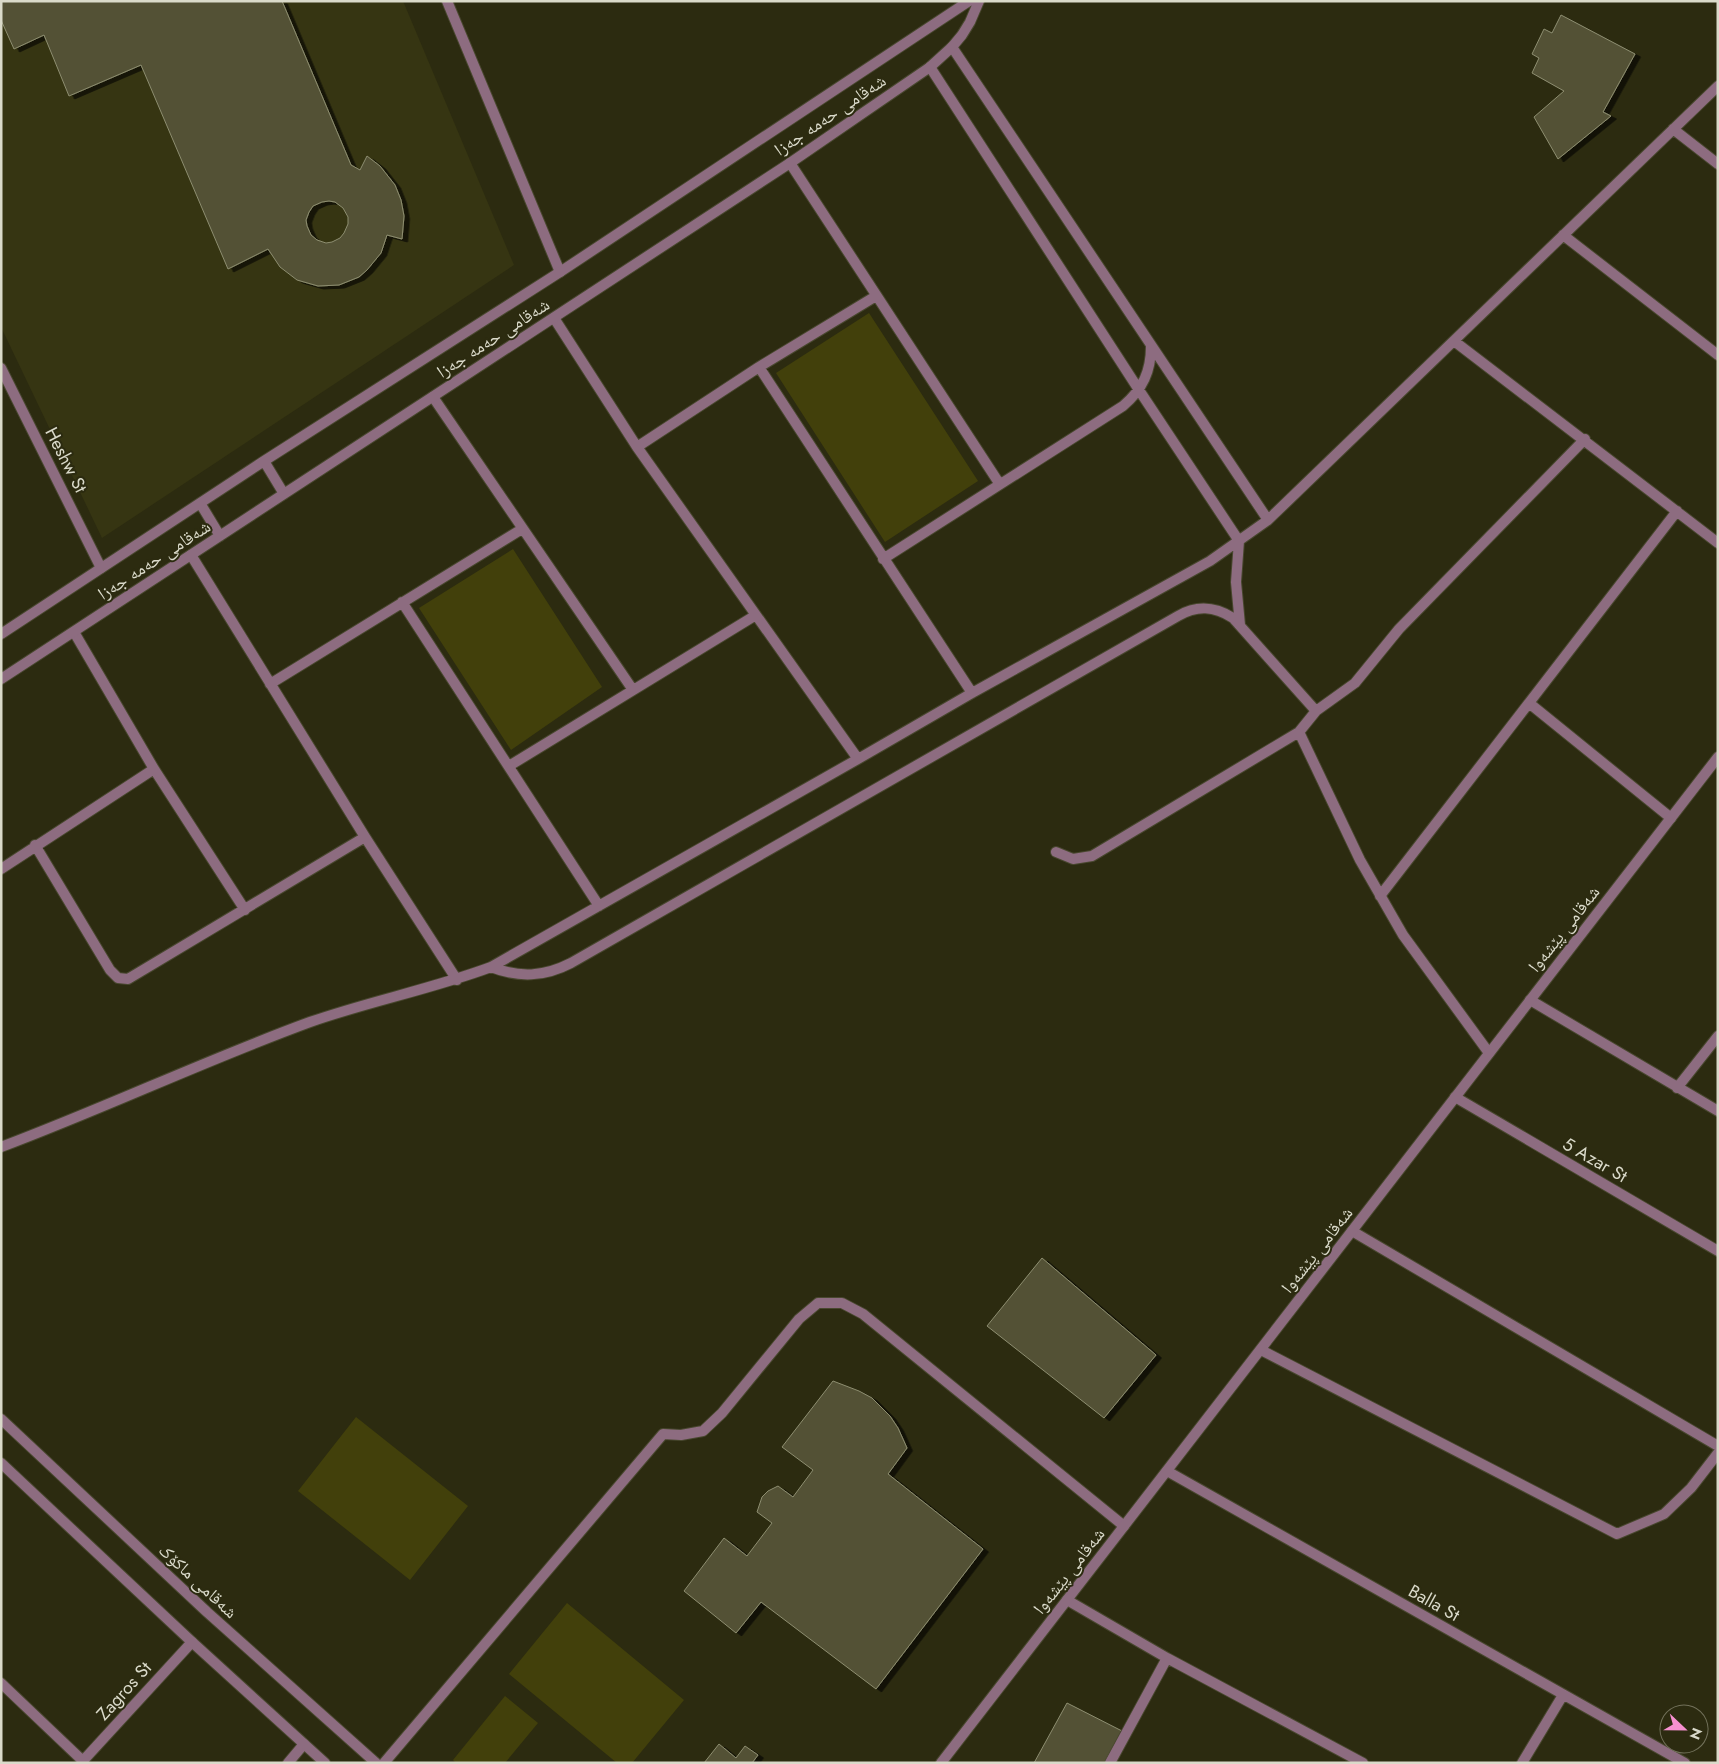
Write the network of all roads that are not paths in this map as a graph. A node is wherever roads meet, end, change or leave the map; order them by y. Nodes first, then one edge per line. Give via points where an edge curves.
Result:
1 (447, 1) edge
2 (970, 1) edge
3 (980, 1) edge
4 (952, 47) junction
5 (930, 67) junction
6 (1718, 86) edge
7 (1673, 129) junction
8 (790, 163) junction
9 (1718, 164) edge
10 (1563, 235) junction
11 (560, 272) junction
12 (876, 296) junction
13 (554, 318) junction
14 (1454, 341) junction
15 (1151, 346) junction
16 (1718, 355) edge
17 (759, 367) junction
18 (1, 368) edge
19 (1139, 390) junction
20 (433, 397) junction
21 (1585, 440) junction
22 (637, 447) junction
23 (264, 462) junction
24 (1000, 483) junction
25 (284, 494) junction
26 (200, 503) junction
27 (1677, 511) junction
28 (1268, 520) junction
29 (522, 528) junction
30 (220, 536) junction
31 (1239, 542) junction
32 (1718, 542) edge
33 (191, 555) junction
34 (883, 558) junction
35 (101, 568) junction
36 (402, 602) junction
37 (756, 615) junction
38 (1240, 625) junction
39 (74, 632) junction
40 (1, 634) edge
41 (1, 679) edge
42 (270, 684) junction
43 (633, 690) junction
44 (972, 693) junction
45 (1529, 703) junction
46 (1316, 711) junction
47 (1299, 732) junction
48 (1718, 757) edge
49 (858, 759) junction
50 (509, 766) junction
51 (154, 769) junction
52 (1671, 818) junction
53 (365, 837) junction
54 (35, 846) junction
55 (1056, 852) dead end
56 (1, 869) edge
57 (1380, 896) junction
58 (599, 906) junction
59 (245, 910) junction
60 (491, 967) junction
61 (457, 980) junction
62 (1530, 1000) junction
63 (1718, 1036) edge
64 (1489, 1053) junction
65 (1677, 1088) junction
66 (1455, 1097) junction
67 (1718, 1111) edge
68 (1, 1147) edge
69 (1352, 1232) junction
70 (1718, 1251) edge
71 (1260, 1350) junction
72 (1, 1420) edge
73 (1718, 1446) edge
74 (1718, 1453) edge
75 (1, 1463) edge
76 (1166, 1471) junction
77 (1124, 1526) junction
78 (1067, 1600) junction
79 (192, 1642) junction
80 (1167, 1658) junction
81 (1, 1683) edge
82 (1563, 1695) junction
83 (304, 1744) junction
84 (82, 1762) edge
85 (288, 1763) edge
86 (325, 1763) edge
87 (376, 1763) edge
88 (384, 1763) edge
89 (941, 1763) edge
90 (1110, 1763) edge
91 (1363, 1763) edge
92 (1522, 1763) edge
93 (1685, 1763) edge

1 - 11 street
2 - 11 street, شەقامی حەمە جەزا
3 - 4 street, شەقامی حەمە جەزا
4 - 5 street, شەقامی حەمە جەزا
4 - 15 street
5 - 8 street, شەقامی حەمە جەزا
5 - 19 street
6 - 7 street
7 - 9 street
7 - 10 street
8 - 12 street
8 - 13 street, شەقامی حەمە جەزا
10 - 14 street
10 - 16 street
11 - 23 street, شەقامی حەمە جەزا
12 - 17 street
12 - 24 street
13 - 20 street, شەقامی حەمە جەزا
13 - 22 street
14 - 21 street
14 - 28 street
15 - 19 street via 1149,369
15 - 28 street
17 - 22 street
17 - 34 street
18 - 35 street, Heshw St
19 - 24 street via 1123,406
19 - 31 street
20 - 25 street, شەقامی حەمە جەزا
20 - 29 street
21 - 27 street
21 - 46 street via 1399,629 1354,683
22 - 37 street
23 - 25 street
23 - 26 street, شەقامی حەمە جەزا
24 - 34 street
25 - 30 street, شەقامی حەمە جەزا
26 - 30 street
26 - 35 street, شەقامی حەمە جەزا
27 - 32 street
27 - 45 street
28 - 31 street
29 - 36 street
29 - 43 street
30 - 33 street, شەقامی حەمە جەزا
31 - 38 street via 1236,582
31 - 44 street
33 - 39 street, شەقامی حەمە جەزا
33 - 42 street
34 - 44 street
35 - 40 street, شەقامی حەمە جەزا
36 - 42 street
36 - 50 street
37 - 43 street
37 - 49 street
38 - 46 street
38 - 60 street via 1224,612 1214,609 1186,611 566,966 535,975 511,974
39 - 41 street, شەقامی حەمە جەزا
39 - 51 street
42 - 53 street
43 - 50 street
44 - 49 street
45 - 52 street
45 - 57 street
46 - 47 street
47 - 55 street via 1092,856 1073,860
47 - 57 street
48 - 52 street, شەقامی پێشەوا
49 - 58 street
50 - 58 street
51 - 54 street
51 - 59 street
52 - 62 street, شەقامی پێشەوا
53 - 59 street
53 - 61 street
54 - 56 street
54 - 59 street via 110,970 118,978 133,977
57 - 64 street via 1403,935
58 - 60 street
60 - 61 street
61 - 68 street via 368,1003 308,1023
62 - 64 street, شەقامی پێشەوا
62 - 65 street
63 - 65 street
64 - 66 street, شەقامی پێشەوا
65 - 67 street
66 - 69 street, شەقامی پێشەوا
66 - 70 street, 5 Azar St
69 - 71 street, شەقامی پێشەوا
69 - 73 street
71 - 74 street via 1617,1534 1664,1514 1691,1488
71 - 76 street, شەقامی پێشەوا
72 - 87 street, شەقامی ماکۆک via 207,1612
75 - 79 street
76 - 77 street, شەقامی پێشەوا
76 - 82 street, Balla St
77 - 78 street, شەقامی پێشەوا
77 - 88 street via 862,1314 842,1303 818,1303 799,1319 722,1414 702,1431 663,1434
78 - 80 street
78 - 89 street, شەقامی پێشەوا
79 - 83 street
79 - 84 street, Zagros St
80 - 90 street
80 - 91 street
81 - 84 street
82 - 92 street
82 - 93 street, Balla St
83 - 85 street
83 - 86 street

